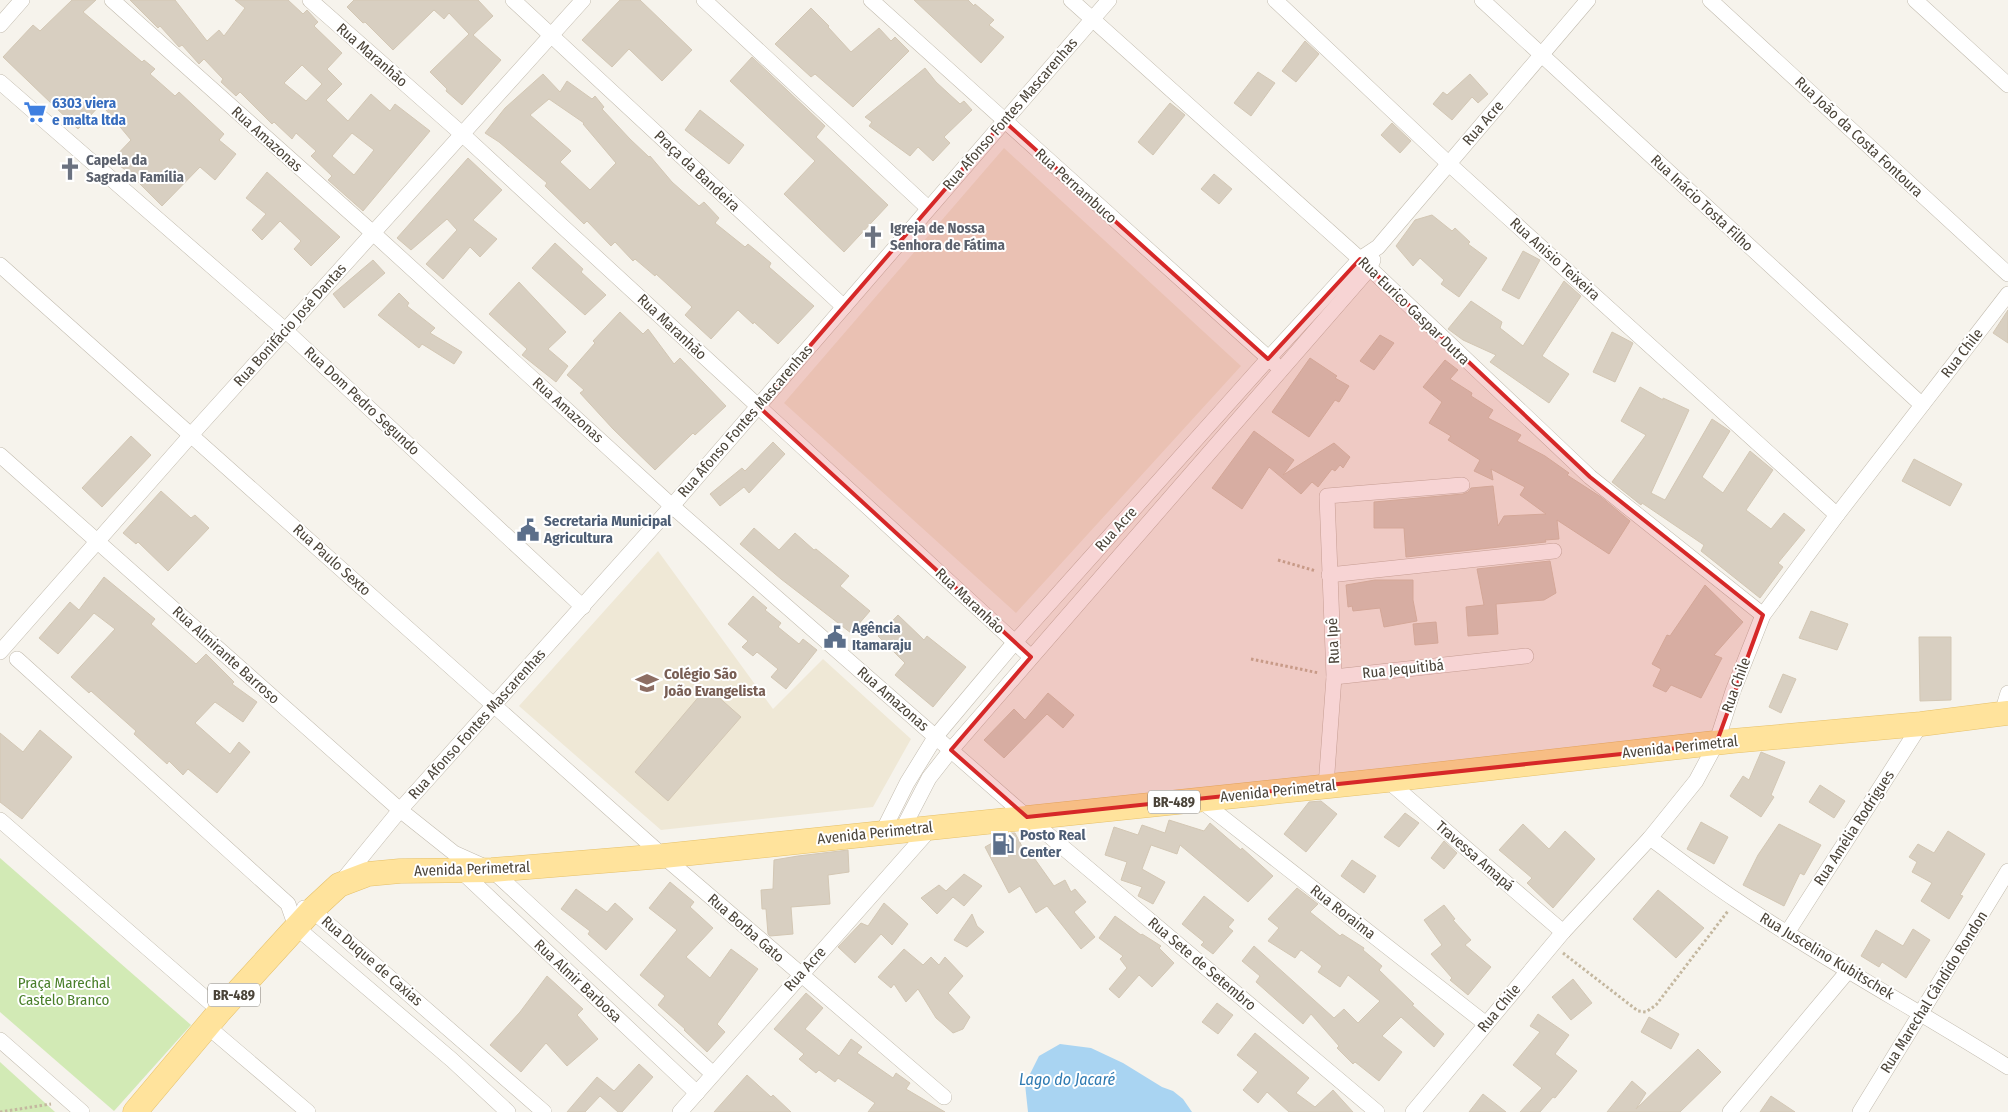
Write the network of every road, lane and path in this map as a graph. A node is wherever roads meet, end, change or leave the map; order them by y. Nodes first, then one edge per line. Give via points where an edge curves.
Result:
1 (22, 0) edge
2 (112, 0) edge
3 (310, 0) edge
4 (513, 0) edge
5 (582, 0) edge
6 (704, 0) edge
7 (871, 0) edge
8 (1071, 0) edge
9 (1109, 0) edge
10 (1275, 0) edge
11 (1482, 0) edge
12 (1588, 0) edge
13 (1710, 0) edge
14 (1915, 0) edge
15 (1093, 20) junction
16 (0, 25) edge
17 (551, 34) junction
18 (1541, 55) junction
19 (0, 82) edge
20 (2008, 85) edge
21 (1004, 121) junction
22 (462, 134) junction
23 (1448, 163) junction
24 (928, 208) junction
25 (373, 233) junction
26 (1364, 264) junction
27 (0, 265) edge
28 (2008, 274) edge
29 (2008, 294) edge
30 (844, 307) junction
31 (285, 330) junction
32 (1268, 359) junction
33 (1282, 370) junction
34 (1922, 405) junction
35 (758, 406) junction
36 (192, 434) junction
37 (0, 454) edge
38 (1462, 485) dead end
39 (672, 506) junction
40 (1837, 515) junction
41 (98, 541) junction
42 (1554, 551) dead end
43 (1278, 560) dead end
44 (1329, 576) junction
45 (582, 607) junction
46 (1763, 615) junction
47 (5, 635) edge
48 (1015, 642) junction
49 (0, 652) edge
50 (0, 656) edge
51 (1526, 656) dead end
52 (1032, 657) junction
53 (17, 659) junction
54 (1251, 659) dead end
55 (1334, 677) junction
56 (495, 706) junction
57 (2006, 706) edge
58 (1921, 724) junction
59 (936, 736) junction
60 (1716, 744) junction
61 (951, 750) junction
62 (1387, 780) junction
63 (1326, 786) junction
64 (1199, 799) junction
65 (400, 810) junction
66 (1027, 818) junction
67 (0, 820) edge
68 (932, 827) junction
69 (892, 832) junction
70 (1650, 838) junction
71 (663, 856) junction
72 (456, 861) junction
73 (492, 870) junction
74 (2008, 871) edge
75 (340, 884) junction
76 (1736, 900) junction
77 (288, 904) junction
78 (304, 918) junction
79 (1563, 932) junction
80 (1787, 933) junction
81 (1553, 944) junction
82 (1848, 971) junction
83 (800, 975) junction
84 (1922, 1013) junction
85 (213, 1019) junction
86 (1486, 1024) junction
87 (0, 1040) edge
88 (467, 1044) junction
89 (452, 1060) junction
90 (2008, 1067) edge
91 (713, 1074) junction
92 (697, 1092) junction
93 (944, 1097) dead end
94 (70, 1102) junction
95 (0, 1112) edge
96 (82, 1112) edge
97 (135, 1112) edge
98 (308, 1112) edge
99 (508, 1112) edge
100 (544, 1112) edge
101 (680, 1112) edge
102 (1376, 1112) edge
103 (1413, 1112) edge
104 (1730, 1112) edge
105 (1860, 1112) edge

1 - 16 street
2 - 25 street, Rua Amazonas
3 - 22 street, Rua Maranhão
4 - 17 street, Praça da Bandeira
5 - 17 street, Rua Bonifácio José Dantas
6 - 24 street
7 - 21 street, Rua Pernambuco
8 - 15 street, Rua Eurico Gaspar Dutra
9 - 15 street, Rua Afonso Fontes Mascarenhas
10 - 23 street, Rua Anisio Teixeira
11 - 18 street, Rua Inácio Tosta Filho
12 - 18 street, Rua Acre
13 - 28 street, Rua João da Costa Fontoura
14 - 20 street
15 - 21 street, Rua Afonso Fontes Mascarenhas
15 - 26 street, Rua Eurico Gaspar Dutra
17 - 22 street, Rua Bonifácio José Dantas
17 - 30 street, Praça da Bandeira
18 - 23 street, Rua Acre
18 - 34 street, Rua Inácio Tosta Filho
19 - 31 street, Rua Dom Pedro Segundo
21 - 24 street, Rua Afonso Fontes Mascarenhas
21 - 32 street, Rua Pernambuco
22 - 25 street, Rua Bonifácio José Dantas
22 - 35 street, Rua Maranhão
23 - 26 street, Rua Acre
23 - 40 street, Rua Anisio Teixeira
24 - 30 street, Rua Afonso Fontes Mascarenhas
25 - 31 street, Rua Bonifácio José Dantas
25 - 39 street, Rua Amazonas
26 - 32 street, Rua Acre
26 - 33 street, Rua Acre
26 - 46 street, Rua Eurico Gaspar Dutra via 1590,476
27 - 36 street, Rua Paulo Sexto
29 - 34 street, Rua Chile
30 - 35 street, Rua Afonso Fontes Mascarenhas
31 - 36 street, Rua Bonifácio José Dantas
31 - 45 street, Rua Dom Pedro Segundo
32 - 33 street, Rua Pernambuco
32 - 48 street, Rua Acre
33 - 52 street, Rua Acre
34 - 40 street, Rua Chile
35 - 39 street, Rua Afonso Fontes Mascarenhas
35 - 48 street, Rua Maranhão
36 - 41 street, Rua Bonifácio José Dantas
36 - 56 street, Rua Paulo Sexto
37 - 41 street, Rua Almirante Barroso
38 - 44 street, Rua Ipê via 1326,496
39 - 45 street, Rua Afonso Fontes Mascarenhas
39 - 59 street, Rua Amazonas
40 - 46 street, Rua Chile
41 - 47 street, Rua Bonifácio José Dantas
41 - 65 street, Rua Almirante Barroso
42 - 44 street
43 - 44 path
44 - 55 street, Rua Ipê
45 - 56 street, Rua Afonso Fontes Mascarenhas
46 - 60 street, Rua Chile
47 - 49 street, Rua Bonifácio José Dantas
47 - 53 street
48 - 52 street, Rua Maranhão
48 - 59 street, Rua Acre
50 - 53 street
51 - 55 street, Rua Jequitibá
52 - 61 street, Rua Acre
53 - 77 street
54 - 55 path
55 - 63 street, Rua Ipê
56 - 65 street, Rua Afonso Fontes Mascarenhas
56 - 71 street, Rua Paulo Sexto
57 - 58 main road, Avenida Perimetral / BR-489
58 - 60 main road, Avenida Perimetral / BR-489
58 - 80 street, Rua Amélia Rodrigues
59 - 61 street, Rua Amazonas
59 - 69 street, Rua Acre via 907,783
60 - 62 main road, Avenida Perimetral / BR-489
60 - 70 street, Rua Chile via 1696,781
61 - 66 street, Rua Amazonas
61 - 69 street, Rua Acre
62 - 63 main road, Avenida Perimetral / BR-489
62 - 79 street, Travessa Amapá
63 - 64 main road, Avenida Perimetral / BR-489
64 - 66 main road, Avenida Perimetral / BR-489
64 - 86 street, Rua Roraima
65 - 72 street, Rua Almirante Barroso
65 - 75 street, Rua Afonso Fontes Mascarenhas
66 - 68 main road, Avenida Perimetral / BR-489
66 - 102 street, Rua Sete de Setembro
67 - 85 street
68 - 69 main road, Avenida Perimetral / BR-489
68 - 83 street, Rua Acre
69 - 71 main road, Avenida Perimetral / BR-489
70 - 76 street, Rua Juscelino Kubitschek
70 - 79 street, Rua Chile
71 - 73 main road, Avenida Perimetral / BR-489
71 - 83 street, Rua Borba Gato
72 - 73 main road, Avenida Perimetral / BR-489
72 - 75 main road, Avenida Perimetral / BR-489 via 368,874
72 - 92 street, Rua Almir Barbosa
73 - 91 street, Rua Almir Barbosa
74 - 84 street, Rua Marechal Cândido Rondon
75 - 78 main road, BR-489
76 - 80 street, Rua Juscelino Kubitschek
76 - 81 path via 1656,1005 1646,1012 1638,1011
77 - 78 street, Rua Duque de Caxias
77 - 78 street, Rua Duque de Caxias
78 - 85 main road, BR-489
78 - 88 street, Rua Duque de Caxias
78 - 89 street, Rua Duque de Caxias
79 - 81 street, Rua Chile
80 - 82 street, Rua Juscelino Kubitschek
81 - 86 street, Rua Chile
82 - 84 street, Rua Juscelino Kubitschek
82 - 104 street
83 - 91 street, Rua Acre
83 - 93 street, Rua Borba Gato
84 - 90 street, Rua Juscelino Kubitschek
84 - 105 street, Rua Marechal Cândido Rondon
85 - 97 main road, BR-489
85 - 98 street
86 - 103 street, Rua Chile
87 - 94 street
88 - 89 street
88 - 100 street, Rua Duque de Caxias
89 - 99 street, Rua Duque de Caxias
91 - 92 street, Rua Acre
92 - 101 street, Rua Acre
94 - 95 path
94 - 96 street

